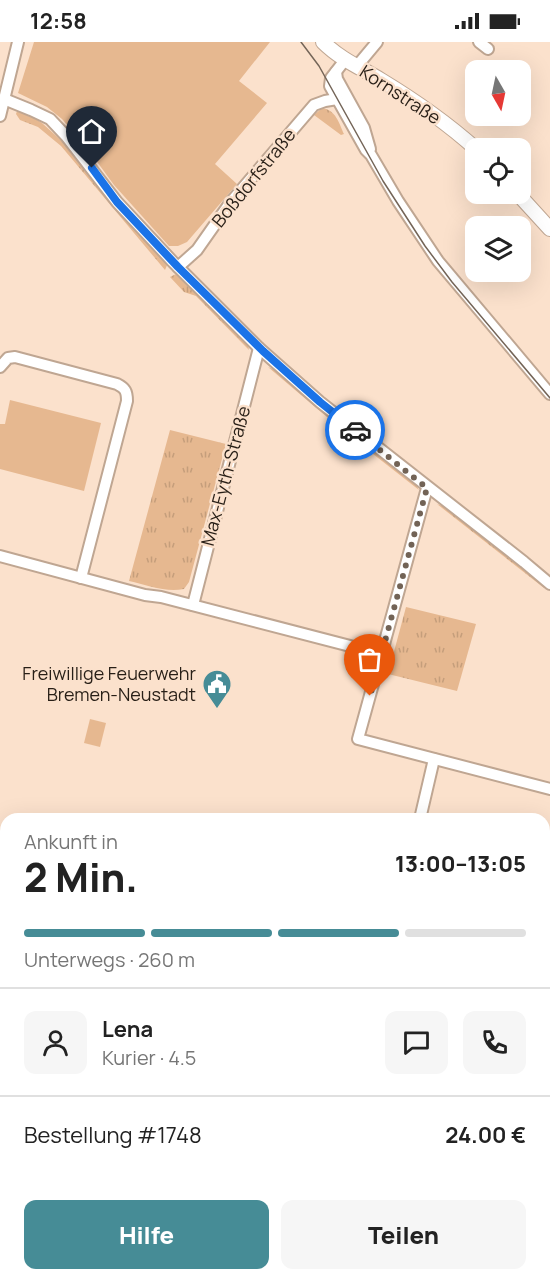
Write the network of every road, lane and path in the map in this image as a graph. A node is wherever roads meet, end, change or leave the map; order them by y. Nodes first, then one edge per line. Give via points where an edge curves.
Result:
1 (18, 42) edge
2 (323, 42) edge
3 (377, 42) edge
4 (351, 63) junction
5 (336, 72) junction
6 (4, 99) junction
7 (337, 99) junction
8 (0, 113) edge
9 (465, 140) edge
10 (371, 155) junction
11 (527, 204) edge
12 (550, 229) edge
13 (178, 267) junction
14 (259, 348) junction
15 (0, 367) edge
16 (550, 394) edge
17 (427, 488) junction
18 (0, 556) edge
19 (81, 578) junction
20 (550, 584) edge
21 (192, 605) junction
22 (381, 654) junction
23 (434, 759) junction
24 (550, 789) edge
25 (421, 813) edge

1 - 6 street
2 - 4 street, Kornstraße
3 - 4 street
4 - 5 street
4 - 9 street, Kornstraße via 411,99
5 - 7 street via 330,86
5 - 10 street via 364,128
6 - 8 street
6 - 13 street via 50,119 117,202
7 - 10 street
7 - 13 street, Boßdorfstraße via 314,105 230,203 197,250
10 - 16 street via 438,261
11 - 12 street
13 - 14 street
14 - 17 street
14 - 21 street, Max-Eyth-Straße
15 - 19 street via 8,358 15,357 117,384 127,393
17 - 20 street
17 - 22 street
18 - 19 street
19 - 21 street
21 - 22 street
22 - 23 street via 358,739
23 - 24 street
23 - 25 street

